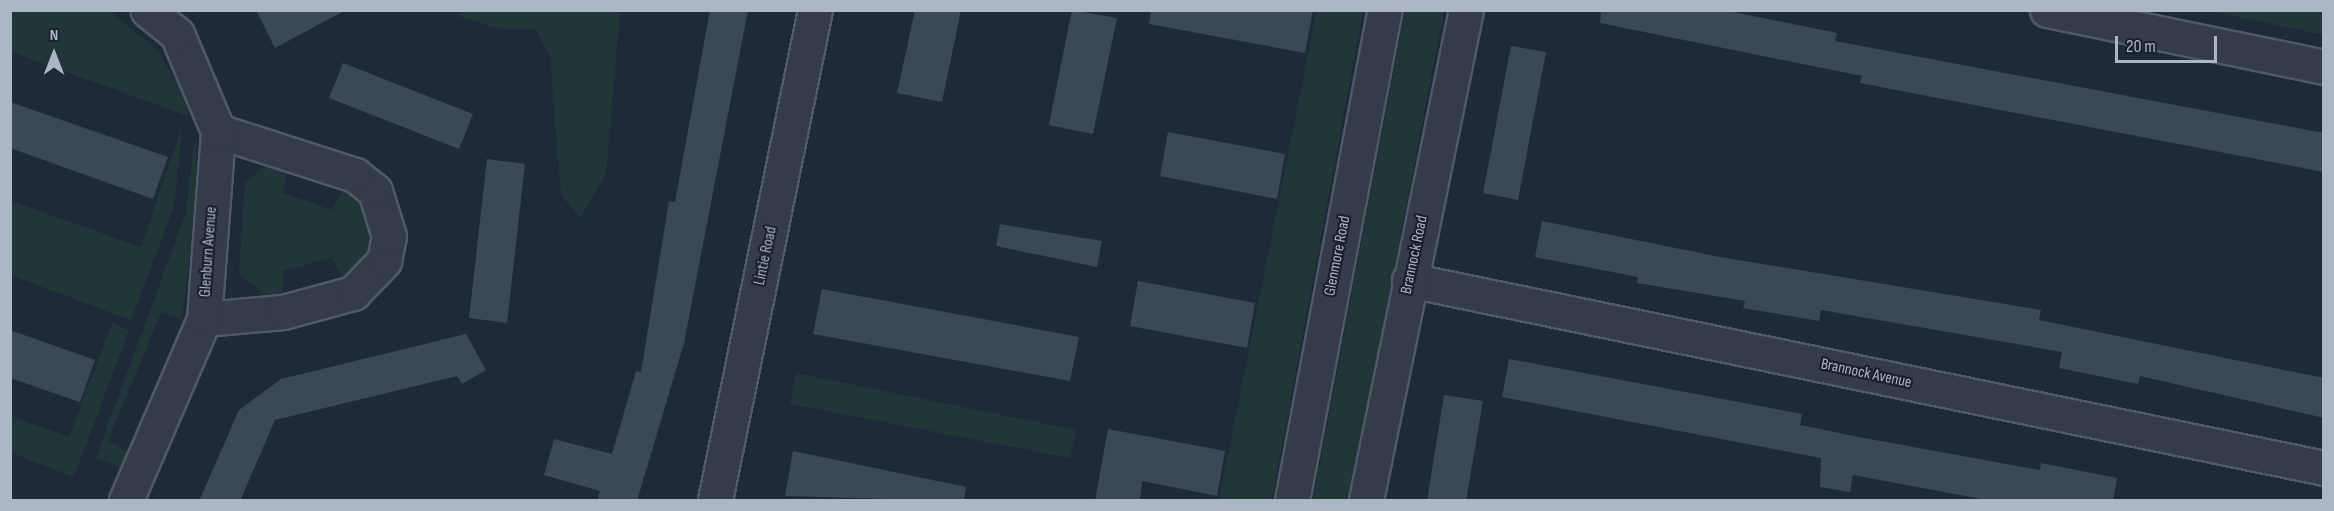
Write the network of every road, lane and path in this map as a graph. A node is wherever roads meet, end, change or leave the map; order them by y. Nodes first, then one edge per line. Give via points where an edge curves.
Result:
1 (147, 10) edge
2 (815, 10) edge
3 (1385, 10) edge
4 (1466, 10) edge
5 (2047, 10) edge
6 (2324, 67) edge
7 (218, 131) junction
8 (1409, 280) junction
9 (204, 319) junction
10 (2324, 468) edge
11 (126, 501) edge
12 (715, 501) edge
13 (1292, 501) edge
14 (1366, 501) edge

1 - 7 street, Glenburn Avenue via 177,34
2 - 12 street, Lintie Road
3 - 13 street, Glenmore Road
4 - 8 street, Brannock Road
5 - 6 street
7 - 9 street, Glenburn Avenue
7 - 9 street via 355,175 375,191 388,236 384,261 353,293 283,312
8 - 10 street, Brannock Avenue
8 - 14 street, Brannock Road
9 - 11 street, Glenburn Avenue

